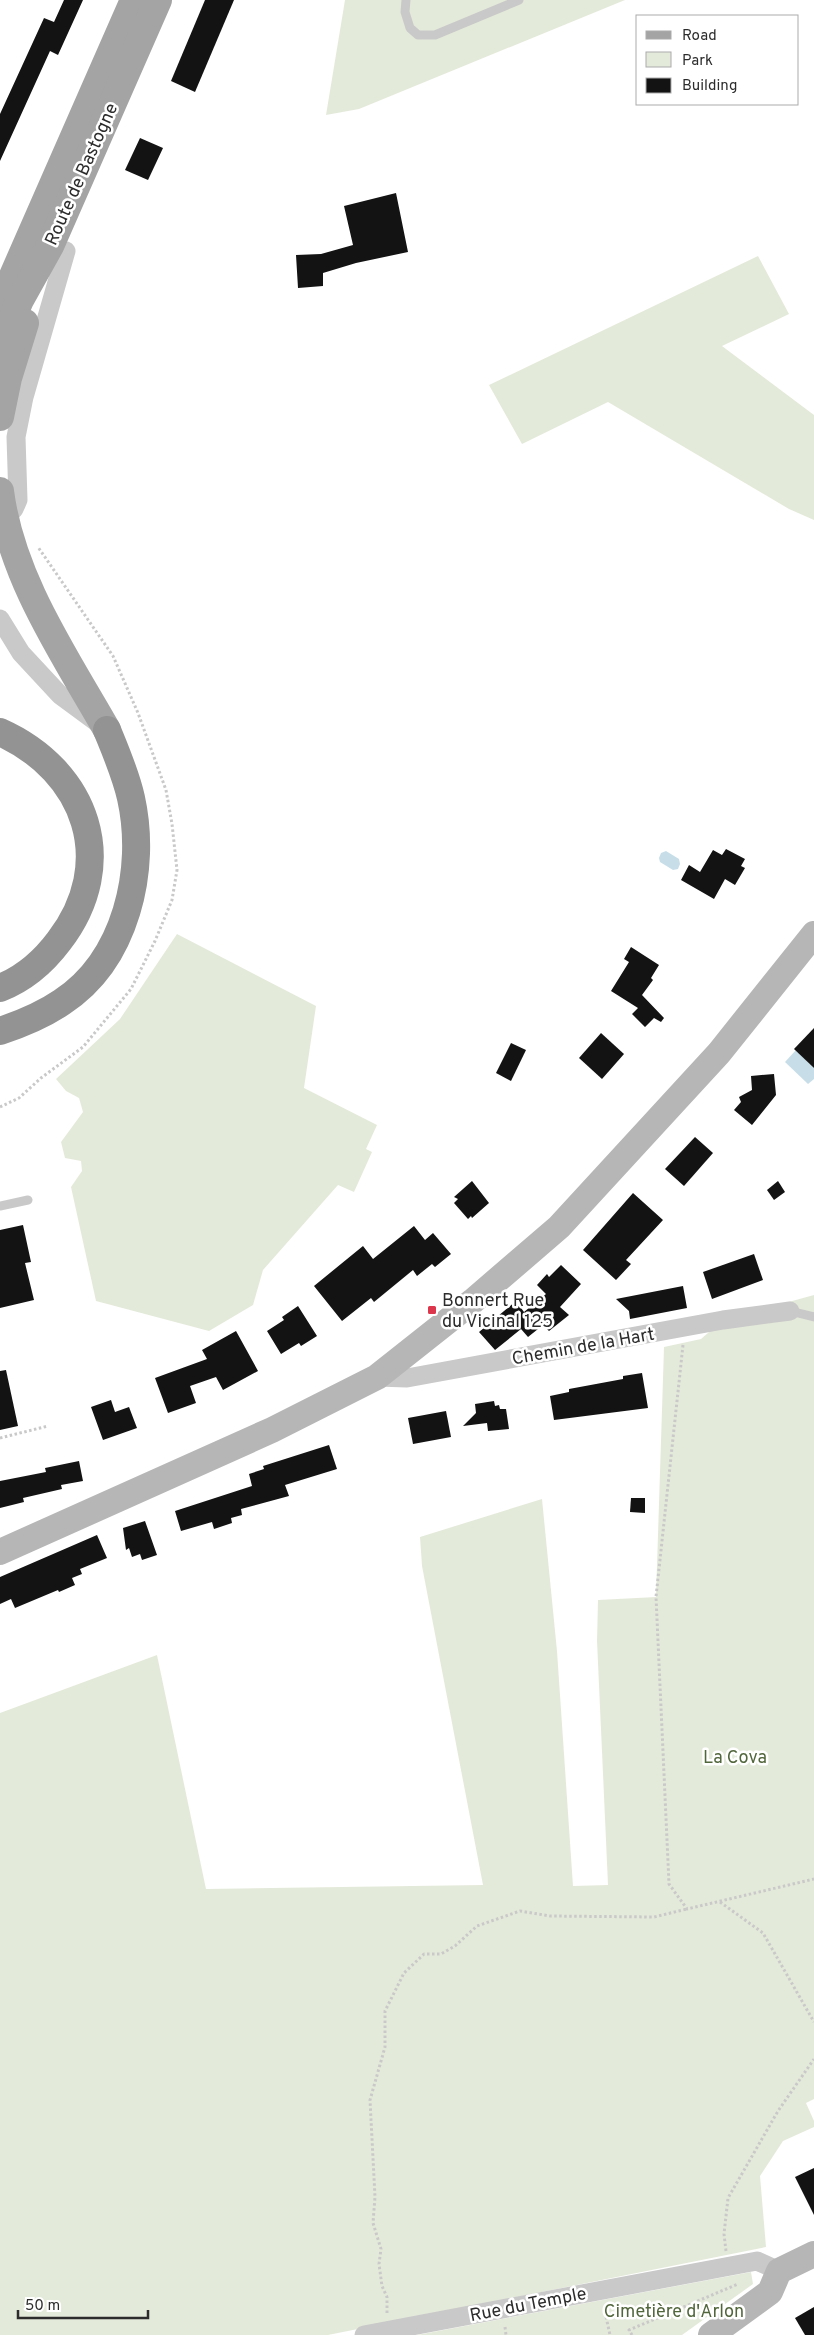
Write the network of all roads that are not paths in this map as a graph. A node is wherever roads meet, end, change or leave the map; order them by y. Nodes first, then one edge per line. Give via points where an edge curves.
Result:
1 (134, 0) edge
2 (158, 0) edge
3 (406, 0) edge
4 (519, 0) edge
5 (58, 249) junction
6 (0, 305) edge
7 (0, 346) edge
8 (0, 417) edge
9 (0, 491) edge
10 (3, 521) edge
11 (0, 619) edge
12 (107, 730) junction
13 (0, 732) edge
14 (814, 934) edge
15 (0, 988) edge
16 (0, 1031) edge
17 (28, 1200) dead end
18 (0, 1206) edge
19 (790, 1311) joint
20 (814, 1317) edge
21 (377, 1377) junction
22 (0, 1552) edge
23 (814, 2254) edge
24 (768, 2266) junction
25 (364, 2335) edge
26 (711, 2335) edge

1 - 6 main road, Route de Bastogne
2 - 5 main road, Route de Bastogne
3 - 4 lane via 405,12 413,32 418,35 435,35
5 - 7 main road, Route de Bastogne via 20,300
5 - 8 main road via 8,378
5 - 10 street via 16,437 18,500
9 - 10 main road
10 - 12 main road via 40,610
11 - 12 street via 21,653 60,695
12 - 16 highway via 131,798 136,833 136,868 130,902 100,965 63,1002
13 - 15 highway via 45,759 69,786 82,812 91,862 82,905 69,928 33,968
14 - 21 street via 719,1053 559,1227
17 - 18 lane
19 - 20 lane
19 - 21 street, Chemin de la Hart via 408,1378
21 - 22 street via 272,1430
23 - 24 street
24 - 25 street, Rue du Temple via 728,2265
24 - 26 street via 770,2292

